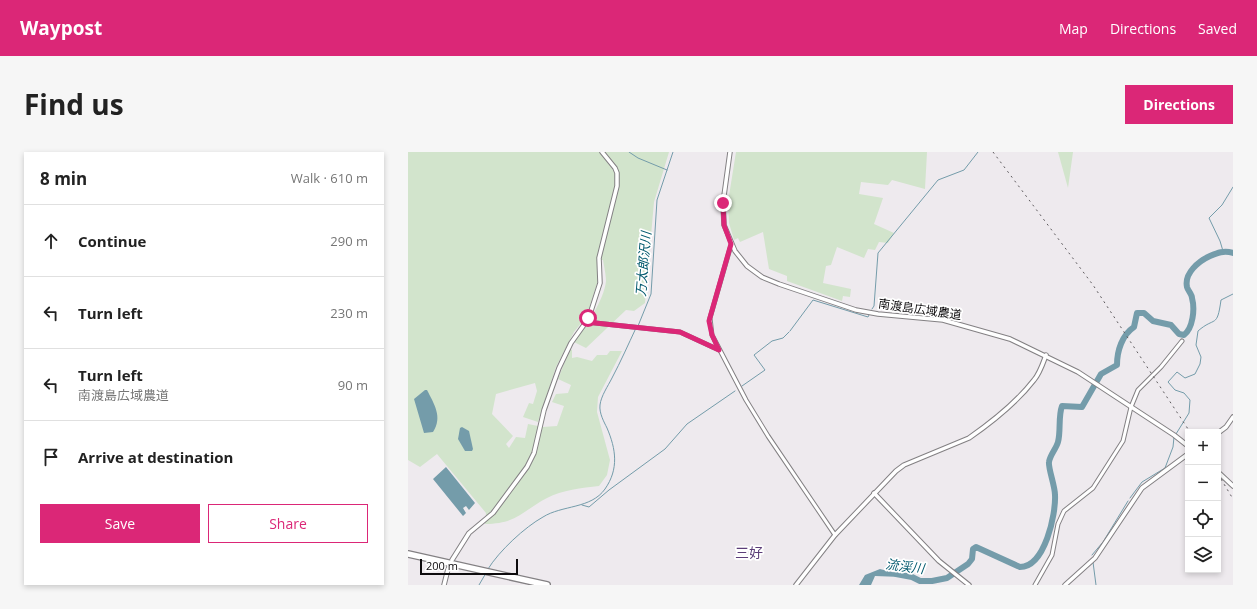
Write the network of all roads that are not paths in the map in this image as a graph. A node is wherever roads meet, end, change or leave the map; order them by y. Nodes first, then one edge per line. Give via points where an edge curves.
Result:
1 (602, 152) edge
2 (730, 152) edge
3 (731, 244) junction
4 (586, 322) junction
5 (1182, 341) dead end
6 (719, 350) junction
7 (1046, 355) junction
8 (1131, 407) junction
9 (1233, 417) edge
10 (1221, 431) edge
11 (1185, 444) edge
12 (1185, 456) edge
13 (1221, 475) edge
14 (1233, 486) edge
15 (874, 493) junction
16 (835, 535) junction
17 (408, 555) edge
18 (452, 560) dead end
19 (448, 569) dead end
20 (444, 585) edge
21 (547, 585) edge
22 (796, 585) edge
23 (969, 585) edge
24 (1035, 585) edge
25 (1065, 585) edge

1 - 4 street via 615,168 617,186 599,258 600,283
2 - 3 street, 南渡島広域農道 via 723,214
3 - 6 street via 709,321
3 - 7 street, 南渡島広域農道 via 754,272 779,284 867,312 955,323 1010,339
4 - 6 street via 680,332
4 - 18 street via 558,368 534,452 527,467 493,513 469,533
5 - 8 street via 1138,390
6 - 16 street via 768,436
7 - 8 street, 南渡島広域農道 via 1078,372
7 - 15 street via 1034,380 1012,403 976,433 904,465
8 - 11 street, 南渡島広域農道
8 - 24 street via 1123,441 1099,480 1089,492 1060,516 1052,555
9 - 10 street
12 - 25 street via 1142,488 1094,558
13 - 14 street
15 - 16 street
15 - 23 street via 945,566
16 - 22 street
17 - 21 highway
19 - 20 street

